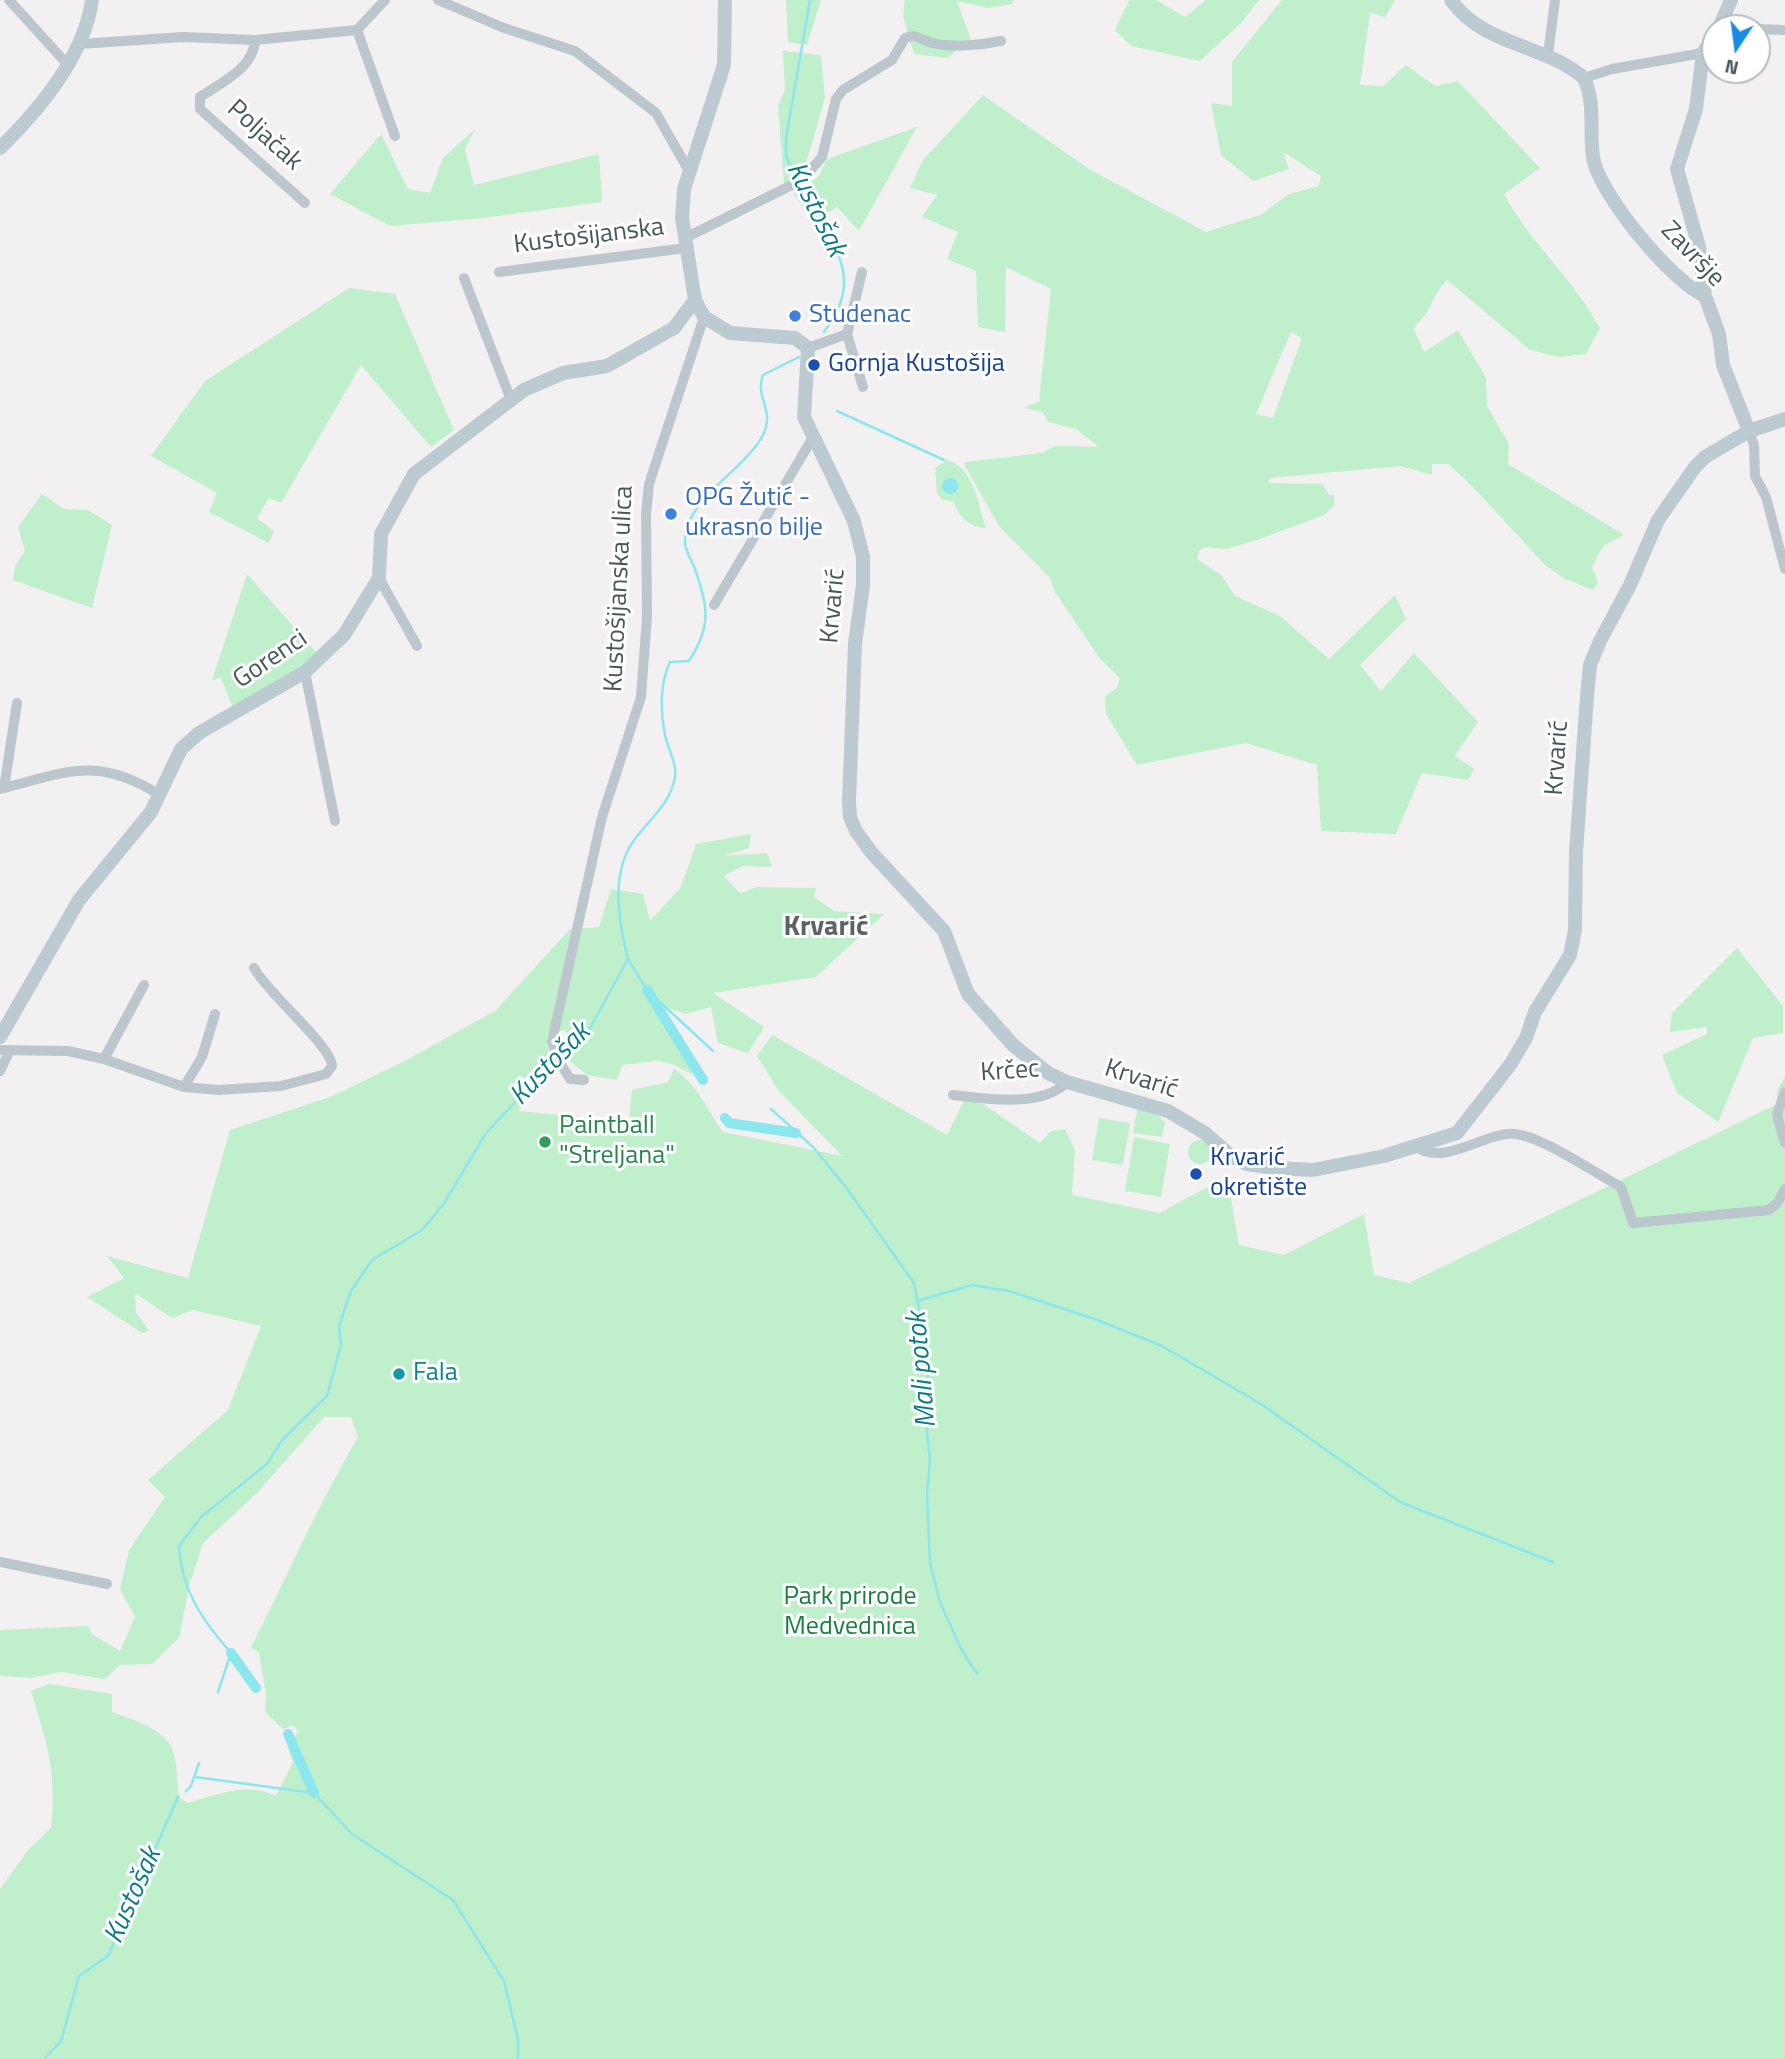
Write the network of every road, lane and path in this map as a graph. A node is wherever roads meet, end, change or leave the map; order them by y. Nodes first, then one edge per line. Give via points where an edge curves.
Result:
1 (9, 0) edge
2 (92, 0) edge
3 (385, 0) edge
4 (438, 0) edge
5 (725, 0) edge
6 (1451, 0) edge
7 (1555, 0) edge
8 (357, 30) junction
9 (255, 40) junction
10 (1001, 41) dead end
11 (80, 44) junction
12 (1701, 53) edge
13 (1548, 55) junction
14 (67, 64) junction
15 (1701, 69) edge
16 (1584, 78) junction
17 (395, 136) dead end
18 (0, 148) edge
19 (689, 171) junction
20 (305, 203) dead end
21 (685, 243) junction
22 (499, 272) dead end
23 (862, 272) dead end
24 (464, 278) dead end
25 (1705, 296) junction
26 (695, 300) junction
27 (704, 317) junction
28 (847, 334) junction
29 (808, 348) junction
30 (863, 387) dead end
31 (511, 400) junction
32 (1785, 419) edge
33 (1749, 431) junction
34 (812, 439) junction
35 (1785, 569) edge
36 (379, 578) junction
37 (714, 606) dead end
38 (417, 646) dead end
39 (305, 672) junction
40 (18, 703) dead end
41 (2, 788) edge
42 (160, 795) junction
43 (335, 821) dead end
44 (254, 968) dead end
45 (144, 985) dead end
46 (215, 1014) dead end
47 (0, 1037) edge
48 (5, 1050) edge
49 (104, 1059) junction
50 (0, 1071) edge
51 (583, 1080) dead end
52 (1067, 1082) junction
53 (184, 1087) junction
54 (1785, 1092) edge
55 (954, 1095) dead end
56 (1785, 1143) edge
57 (1416, 1147) junction
58 (1785, 1189) edge
59 (0, 1562) edge
60 (107, 1584) dead end

1 - 14 street
2 - 11 street
3 - 8 street
4 - 19 street via 575,51 656,113
5 - 19 street via 724,65
6 - 13 street via 1468,21 1485,32
7 - 13 street
8 - 9 street
8 - 17 street
9 - 11 street via 183,37
9 - 20 street, Poljačak via 254,52 244,66 200,97 200,109
10 - 21 street, Kustošijanska via 956,44 931,43 919,36 905,38 892,60 836,99 822,157 802,180
11 - 14 street
12 - 16 street
13 - 16 street
14 - 18 street
15 - 25 street via 1696,109 1677,169 1699,247
16 - 25 street, Završje via 1592,109 1593,158 1604,183 1651,252 1690,289
19 - 21 street via 682,203
21 - 22 street, Kustošijanska
21 - 26 street
23 - 28 street
24 - 31 street
25 - 33 street, Završje via 1719,334 1723,365
26 - 27 street
26 - 31 street, Gorenci via 674,328 607,366 563,373
27 - 29 street via 730,333 795,338
27 - 51 street, Kustošijanska ulica via 649,484 648,617 641,696 602,817 552,1041 570,1079
28 - 29 street
28 - 30 street
29 - 34 street, Krvarić via 804,416
31 - 36 street, Gorenci via 414,474 381,534
32 - 33 street, Krvarić
33 - 35 street via 1755,475 1766,497
33 - 57 street, Krvarić via 1704,457 1669,501 1590,666 1570,954 1510,1065 1457,1133
34 - 37 street
34 - 52 street, Krvarić via 854,521 863,557 855,644 850,817 871,852 944,931 968,995 1030,1062
36 - 38 street
36 - 39 street, Gorenci via 344,635
39 - 42 street, Gorenci via 192,738 177,755
39 - 43 street
40 - 41 street
41 - 42 street via 88,769 125,776
42 - 47 street, Gorenci via 136,834 79,900
44 - 53 street via 326,1048 332,1060 330,1070 272,1088
45 - 49 street
46 - 53 street via 202,1057
48 - 49 street via 61,1050
48 - 50 street
49 - 53 street
52 - 55 street, Krčec via 1046,1095 987,1100
52 - 57 street, Krvarić via 1168,1111 1247,1164 1313,1170
54 - 56 street via 1777,1115
57 - 58 street via 1434,1152 1509,1133 1531,1138 1621,1187 1633,1223 1769,1210
59 - 60 street

